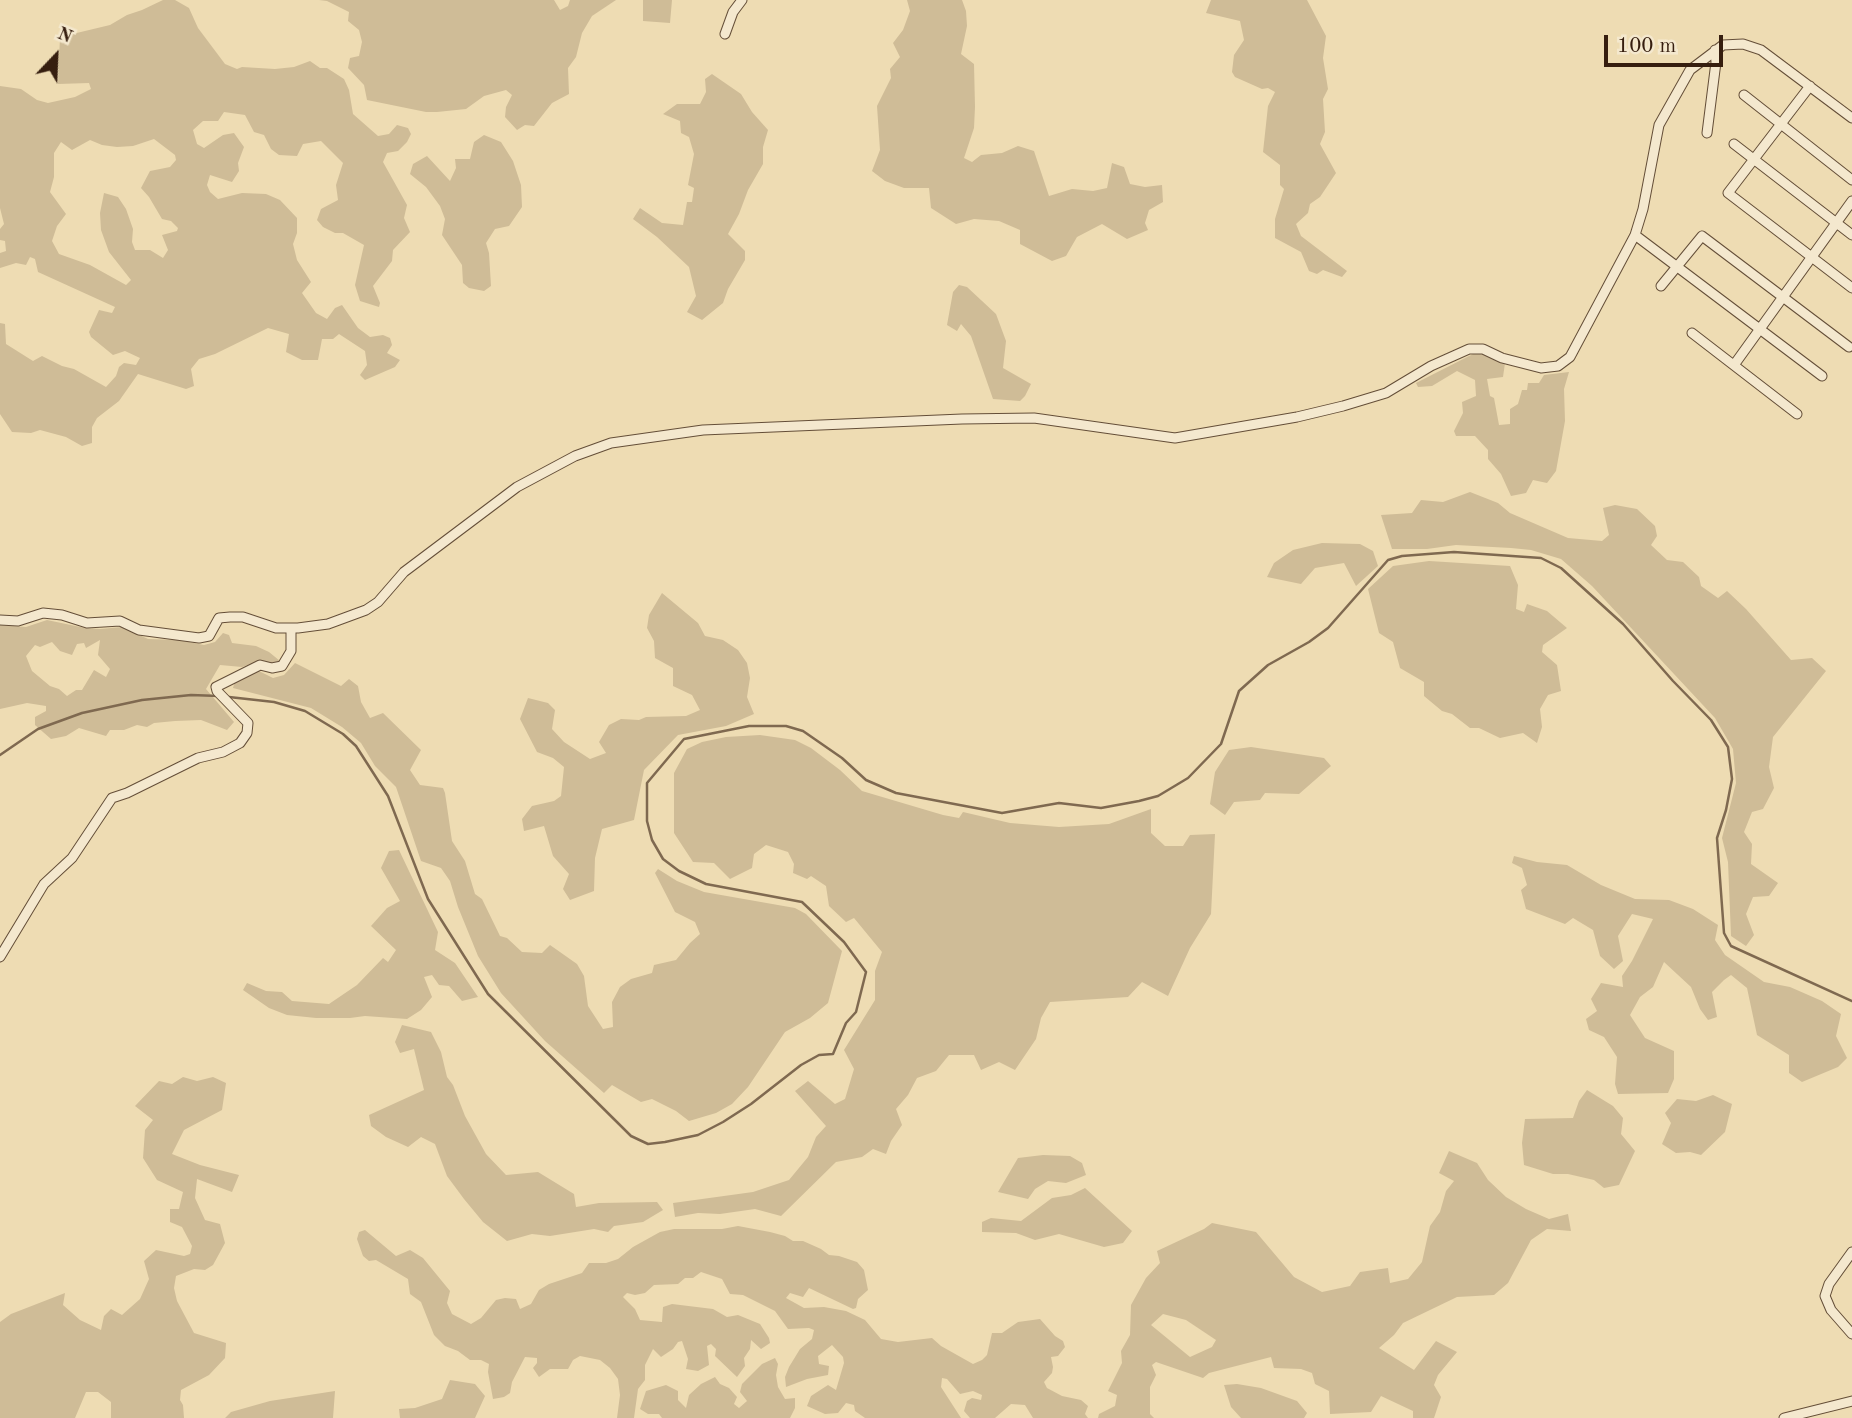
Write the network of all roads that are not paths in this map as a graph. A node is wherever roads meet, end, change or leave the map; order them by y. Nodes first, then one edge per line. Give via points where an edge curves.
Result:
1 (742, 0) edge
2 (725, 34) dead end
3 (1715, 50) junction
4 (1810, 86) junction
5 (1744, 95) dead end
6 (1852, 118) edge
7 (1781, 124) junction
8 (1707, 133) dead end
9 (1734, 144) dead end
10 (1754, 159) junction
11 (1852, 180) edge
12 (1852, 201) edge
13 (1836, 223) junction
14 (1635, 234) junction
15 (1852, 235) edge
16 (1812, 257) junction
17 (1678, 265) junction
18 (1661, 286) dead end
19 (1852, 288) edge
20 (1783, 297) junction
21 (1761, 328) junction
22 (1692, 333) dead end
23 (1849, 347) dead end
24 (1734, 365) junction
25 (1822, 376) dead end
26 (1797, 414) dead end
27 (0, 620) edge
28 (291, 628) junction
29 (0, 957) edge
30 (1852, 1252) edge
31 (1852, 1334) edge
32 (1852, 1401) edge
33 (1784, 1418) edge

1 - 2 street
3 - 4 street via 1743,44 1760,50
3 - 8 street
3 - 14 street via 1690,70 1659,125
4 - 6 street
4 - 7 street
5 - 7 street
7 - 10 street
7 - 11 street
9 - 10 street
10 - 13 street
10 - 16 street via 1728,193
12 - 13 street
13 - 15 street
13 - 16 street
14 - 17 street
14 - 28 street via 1570,357 1558,366 1541,369 1483,349 1469,349 1386,393 1297,417 1175,438 1034,418 704,430 611,443 517,487 404,572 366,610 328,624
16 - 19 street
16 - 20 street
17 - 18 street
17 - 20 street via 1702,236
17 - 21 street
20 - 21 street
20 - 23 street
21 - 24 street
21 - 25 street
22 - 24 street
24 - 26 street
27 - 28 street via 18,621 43,613 87,623 120,621 139,630 199,638 209,636 219,618 243,617
28 - 29 street via 290,651 282,666 260,665 216,687 248,723 240,743 112,797 72,858 44,884
30 - 31 street via 1825,1296
32 - 33 street

